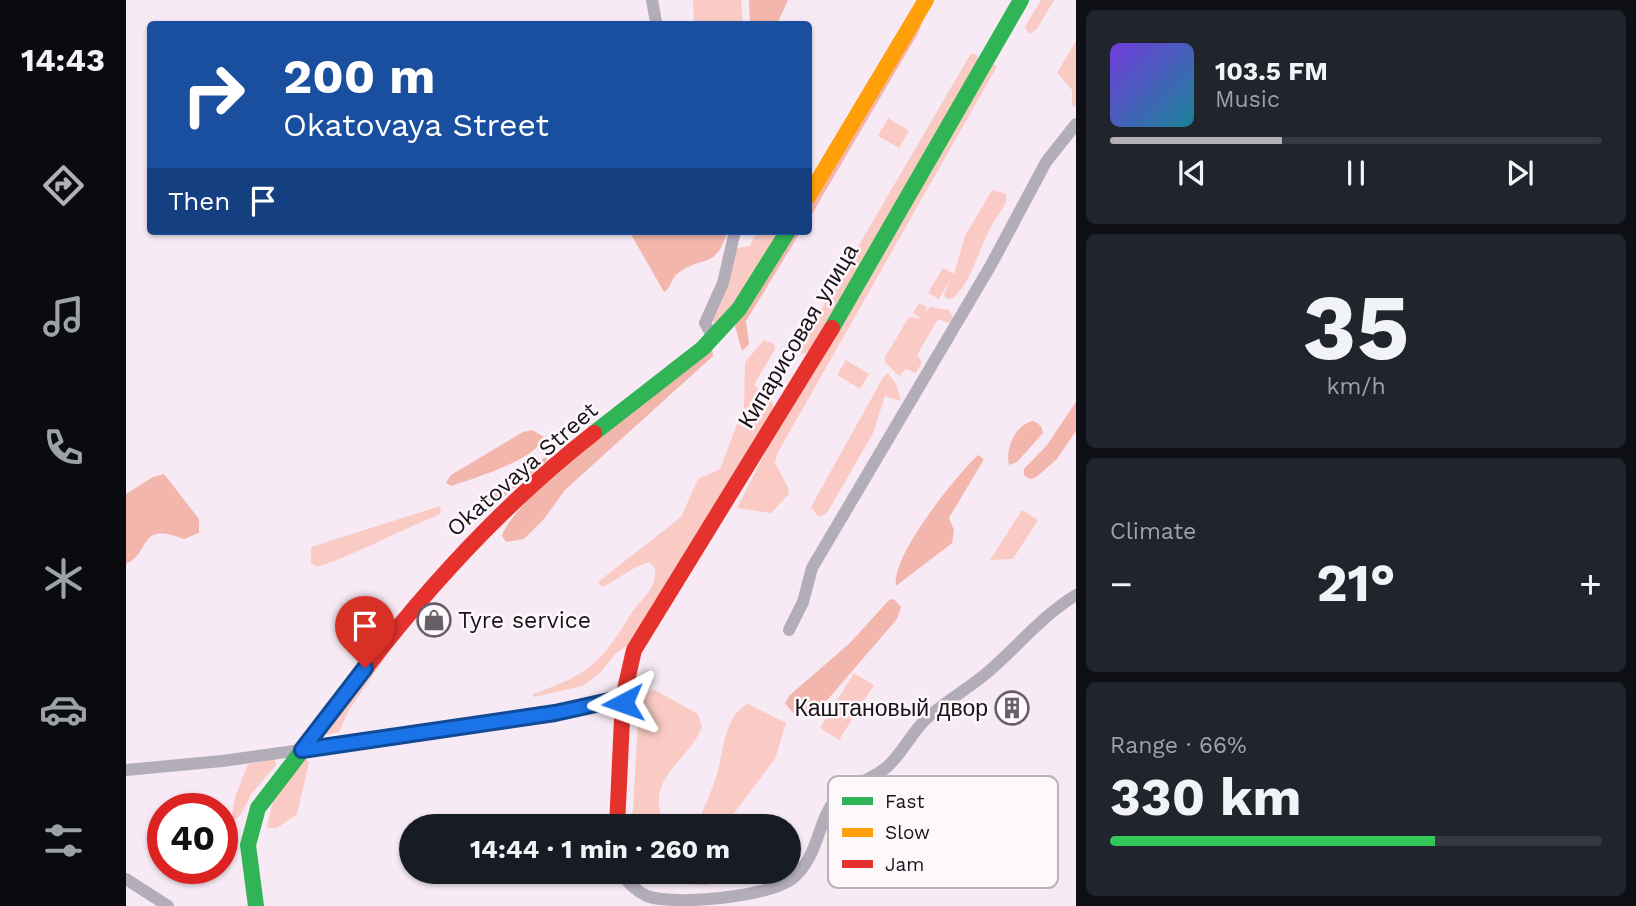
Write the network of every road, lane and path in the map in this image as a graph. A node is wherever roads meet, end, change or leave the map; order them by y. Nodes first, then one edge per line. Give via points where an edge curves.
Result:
1 (652, 0) edge
2 (926, 0) edge
3 (1021, 0) edge
4 (656, 21) edge
5 (1076, 124) edge
6 (812, 190) edge
7 (734, 235) edge
8 (785, 235) edge
9 (713, 337) junction
10 (1076, 595) edge
11 (789, 630) dead end
12 (623, 698) junction
13 (302, 750) junction
14 (126, 770) edge
15 (875, 776) edge
16 (828, 813) edge
17 (618, 814) edge
18 (801, 866) edge
19 (126, 879) edge
20 (631, 884) edge
21 (781, 884) edge
22 (168, 906) edge
23 (256, 906) edge

1 - 4 street
2 - 6 main road
3 - 12 main road, Кипарисовая улица via 832,328 654,612 634,650
5 - 11 street via 1040,172 991,265 812,568
7 - 9 street via 723,283 705,323
8 - 9 main road, Okatovaya Street via 739,309
9 - 13 main road, Okatovaya Street via 586,439 467,546 407,614
10 - 15 street via 1040,621 979,680 927,718
12 - 13 street via 555,713
12 - 17 main road, Кипарисовая улица
13 - 14 street
13 - 23 main road, Okatovaya Street via 258,808 248,831
16 - 18 street via 819,841
19 - 22 street
20 - 21 street via 650,897 666,899 737,897

